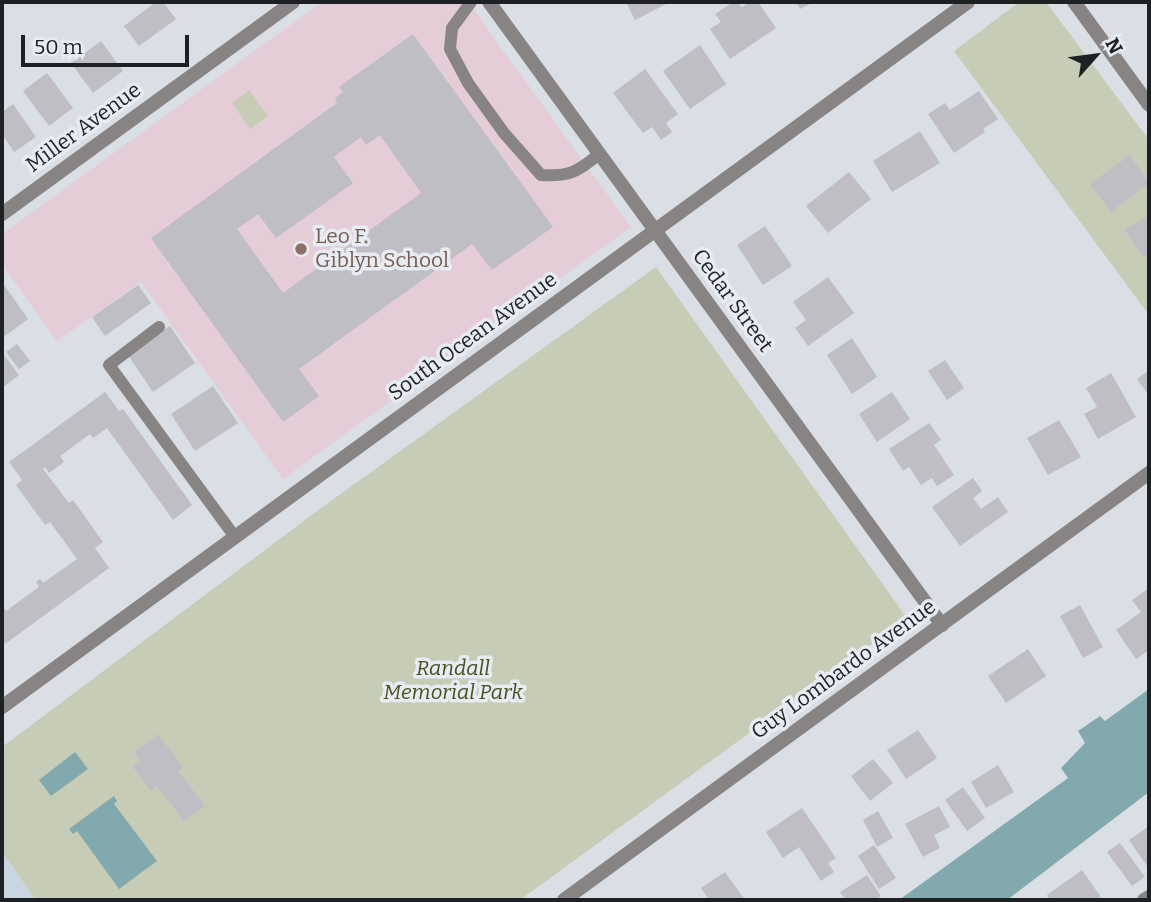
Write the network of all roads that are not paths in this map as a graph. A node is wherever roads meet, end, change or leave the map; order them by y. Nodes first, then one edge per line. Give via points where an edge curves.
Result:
1 (293, 2) edge
2 (471, 2) edge
3 (489, 2) edge
4 (968, 2) edge
5 (1074, 2) edge
6 (1149, 105) edge
7 (599, 154) junction
8 (2, 214) edge
9 (654, 231) junction
10 (159, 327) dead end
11 (1149, 473) edge
12 (235, 537) junction
13 (942, 625) junction
14 (2, 707) edge
15 (1149, 897) edge
16 (564, 900) edge
17 (1144, 900) edge

1 - 8 street, Miller Avenue
2 - 7 lane via 452,28 450,49 467,83 504,133 541,175 562,177
3 - 7 street, Cedar Street
4 - 9 street, South Ocean Avenue
5 - 6 street
7 - 9 street, Cedar Street
9 - 12 street, South Ocean Avenue
9 - 13 street, Cedar Street
10 - 12 lane via 109,365
11 - 13 street, Guy Lombardo Avenue
12 - 14 street, South Ocean Avenue
13 - 16 street, Guy Lombardo Avenue
15 - 17 street

